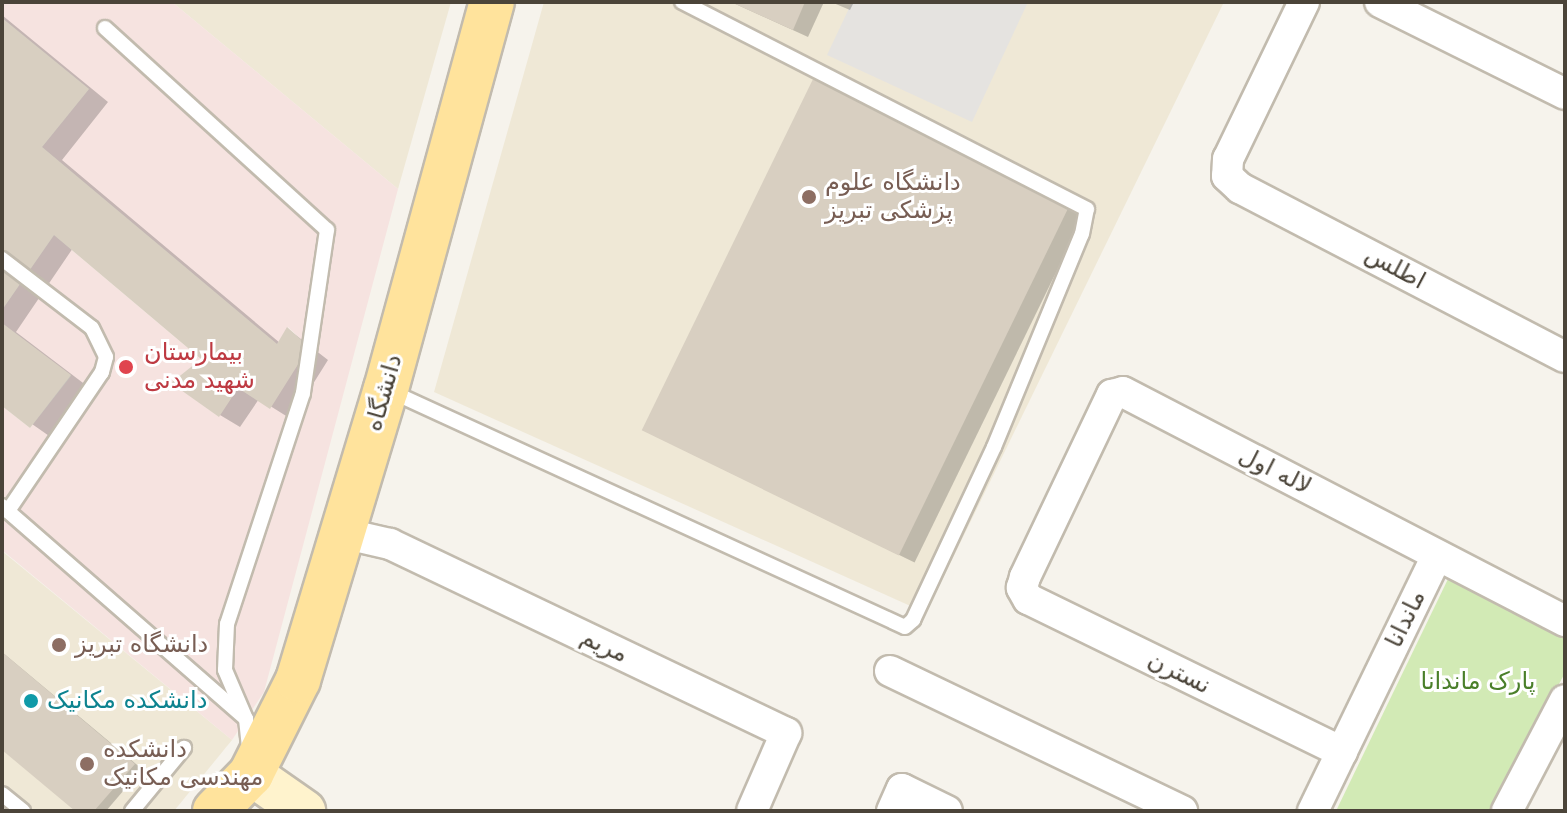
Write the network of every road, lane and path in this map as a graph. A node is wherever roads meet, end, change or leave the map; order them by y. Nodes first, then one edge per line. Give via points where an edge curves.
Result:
1 (492, 2) edge
2 (682, 2) edge
3 (1304, 2) edge
4 (1380, 2) edge
5 (105, 28) dead end
6 (1565, 94) edge
7 (2, 259) edge
8 (1565, 357) edge
9 (386, 389) junction
10 (5, 508) edge
11 (342, 533) junction
12 (1437, 556) junction
13 (1022, 588) joint
14 (1565, 621) edge
15 (890, 671) dead end
16 (1565, 700) edge
17 (246, 719) junction
18 (184, 748) dead end
19 (1342, 752) junction
20 (243, 793) edge
21 (2, 794) edge
22 (897, 800) edge
23 (23, 811) edge
24 (132, 811) edge
25 (215, 811) edge
26 (304, 811) edge
27 (752, 811) edge
28 (947, 811) edge
29 (1182, 811) edge
30 (1313, 811) edge
31 (1507, 811) edge

1 - 9 main road, دانشگاه
2 - 9 lane via 1083,203 1087,218 1082,234 1018,391 932,584 905,627
3 - 8 street, اطلس via 1228,159 1227,176 1240,188
4 - 6 street
5 - 17 lane via 327,230 303,393 227,624 225,670
7 - 10 lane via 92,328 106,357 102,372
9 - 11 main road, دانشگاه
10 - 17 lane
11 - 20 main road, دانشگاه via 298,680
11 - 27 street, مریم via 390,544 786,733
12 - 13 street, لاله اول via 1123,392 1112,395
12 - 14 street
12 - 19 street, ماندانا
13 - 19 street, نسترن via 1028,599
15 - 29 street
16 - 31 street
17 - 20 lane
18 - 24 lane
19 - 30 street, ماندانا
20 - 25 main road, دانشگاه
20 - 26 main road
21 - 23 lane
22 - 28 street

